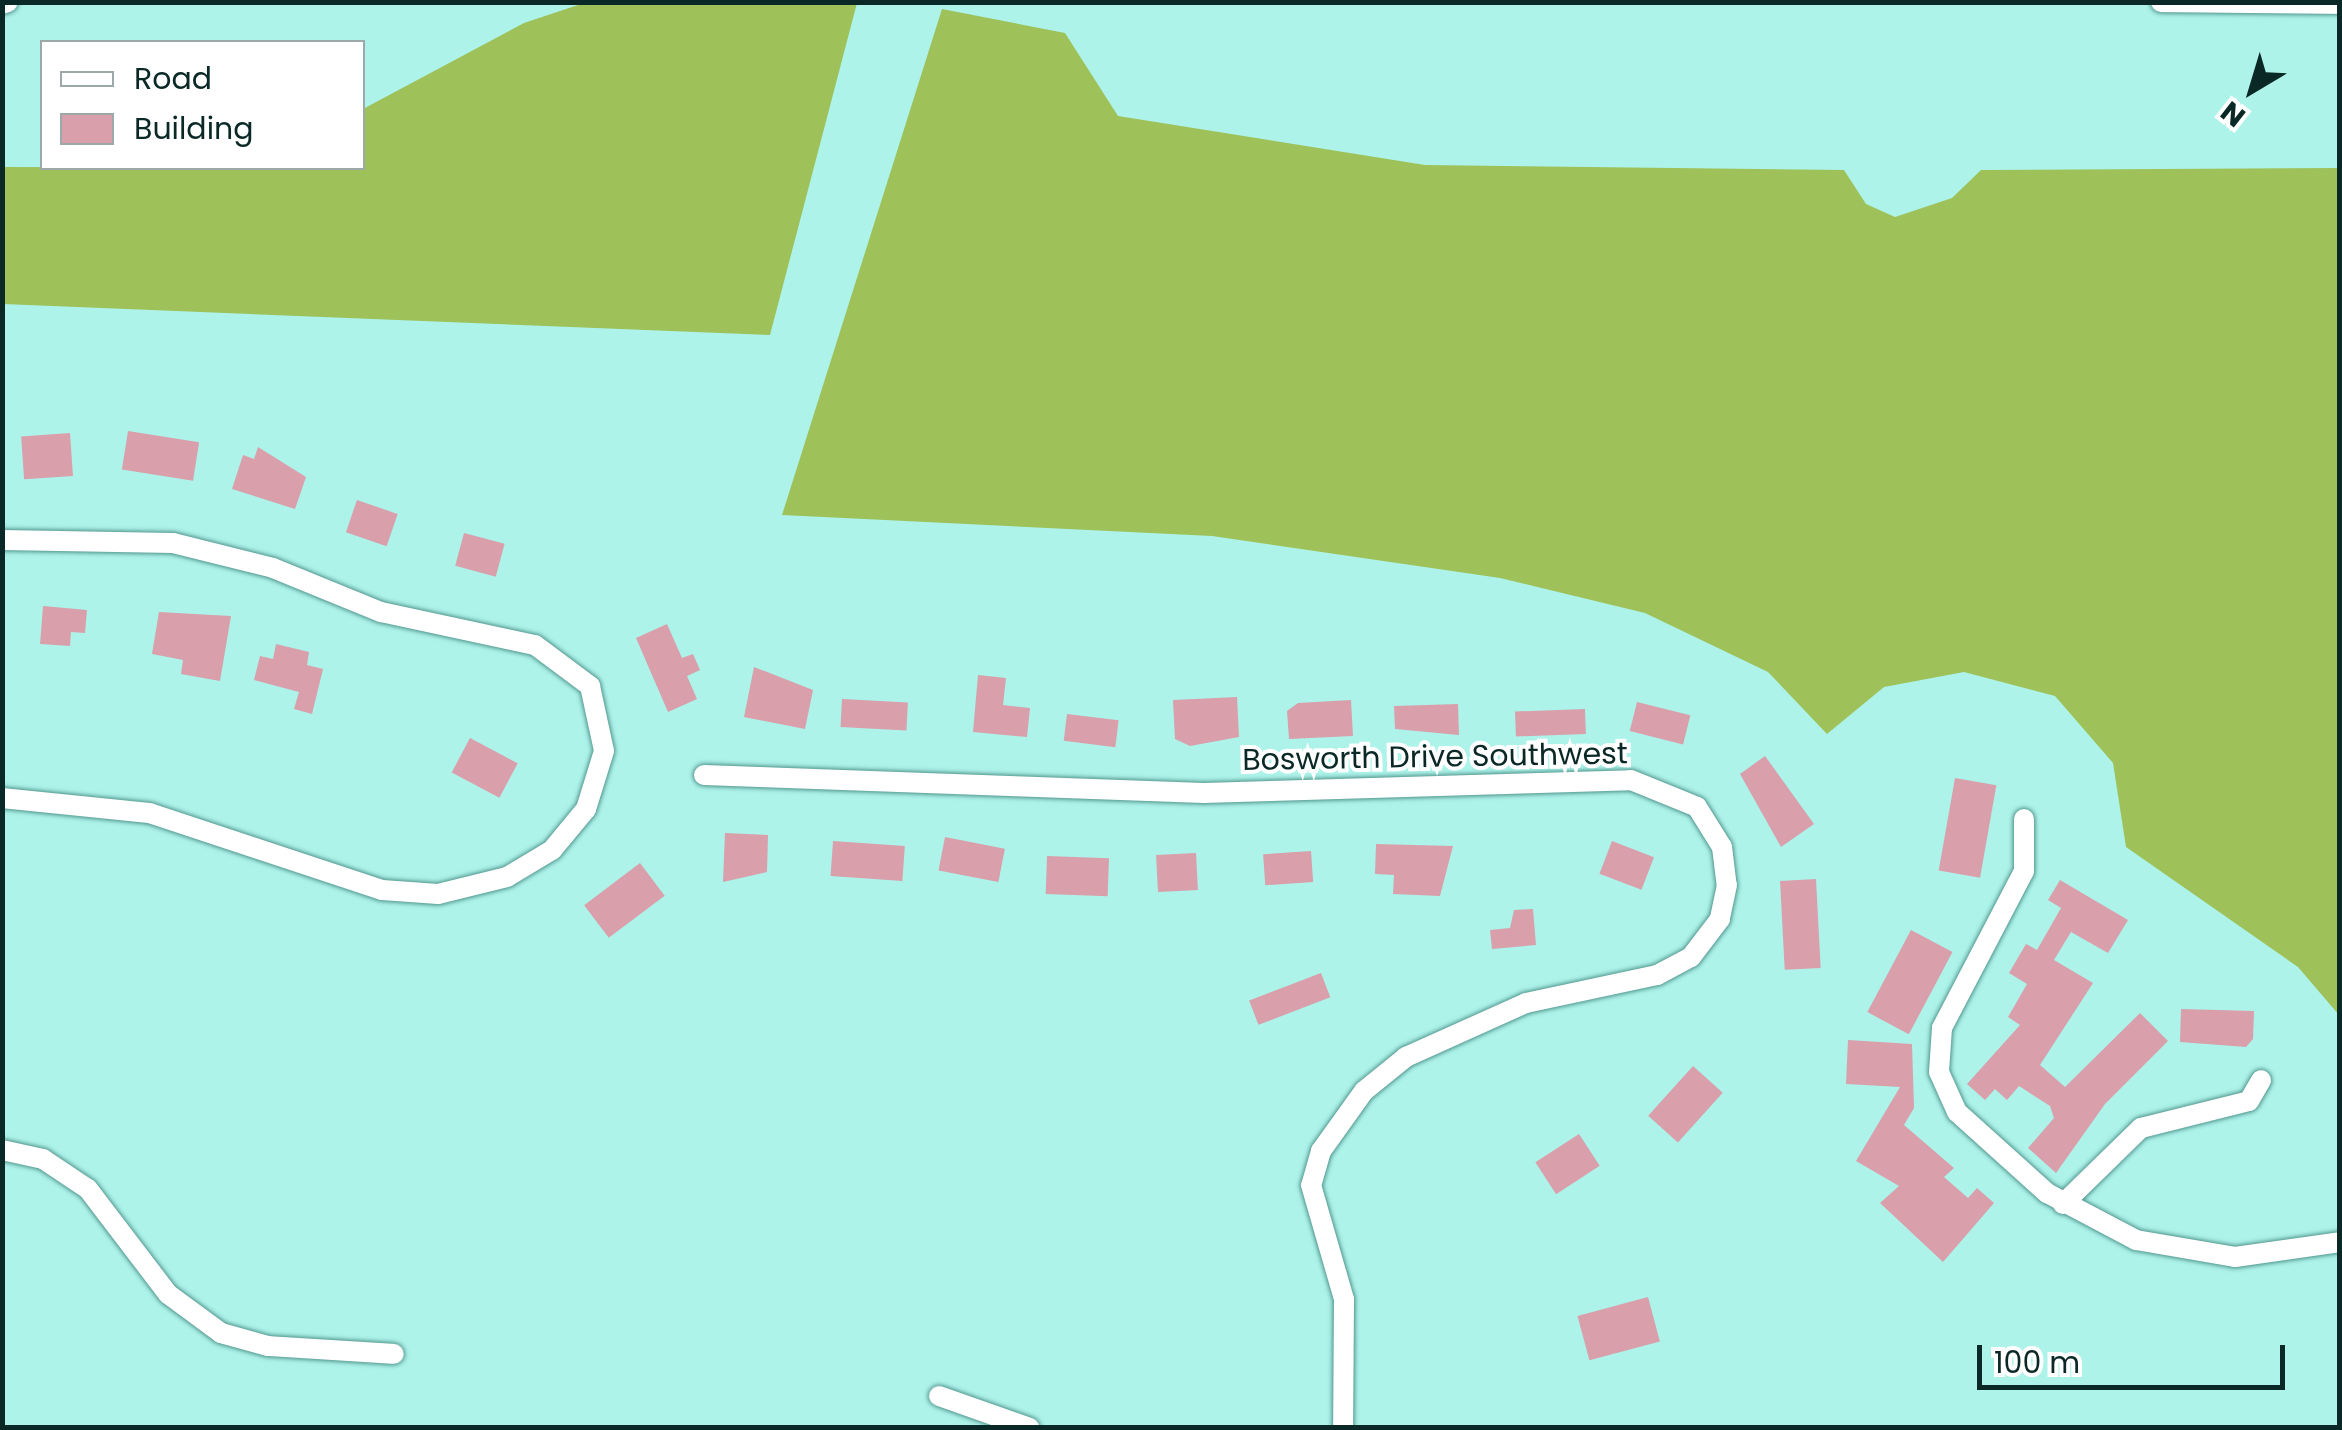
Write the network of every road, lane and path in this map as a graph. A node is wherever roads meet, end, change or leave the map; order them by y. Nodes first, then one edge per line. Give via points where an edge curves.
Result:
1 (2161, 2) edge
2 (2340, 4) edge
3 (2, 540) edge
4 (704, 776) dead end
5 (2, 798) edge
6 (2024, 819) dead end
7 (2261, 1080) dead end
8 (2, 1150) edge
9 (2063, 1204) junction
10 (2340, 1242) edge
11 (394, 1354) dead end
12 (938, 1396) dead end
13 (1030, 1428) edge
14 (1342, 1428) edge

1 - 2 street
3 - 5 street via 190,546 381,612 536,645 590,686 604,751 586,809 552,850 507,877 438,894 382,890 149,813
4 - 14 street, Bosworth Drive Southwest via 1204,792 1631,780 1697,808 1722,847 1728,886 1720,919 1691,956 1657,975 1526,1003 1406,1056 1364,1092 1320,1151 1311,1185 1344,1300
6 - 9 street via 2024,871 1947,1016 1939,1072 1957,1112
7 - 9 street via 2250,1101 2141,1128
8 - 11 street via 42,1160 88,1189 168,1294 221,1333 268,1346
9 - 10 street via 2136,1240 2196,1254
12 - 13 street

